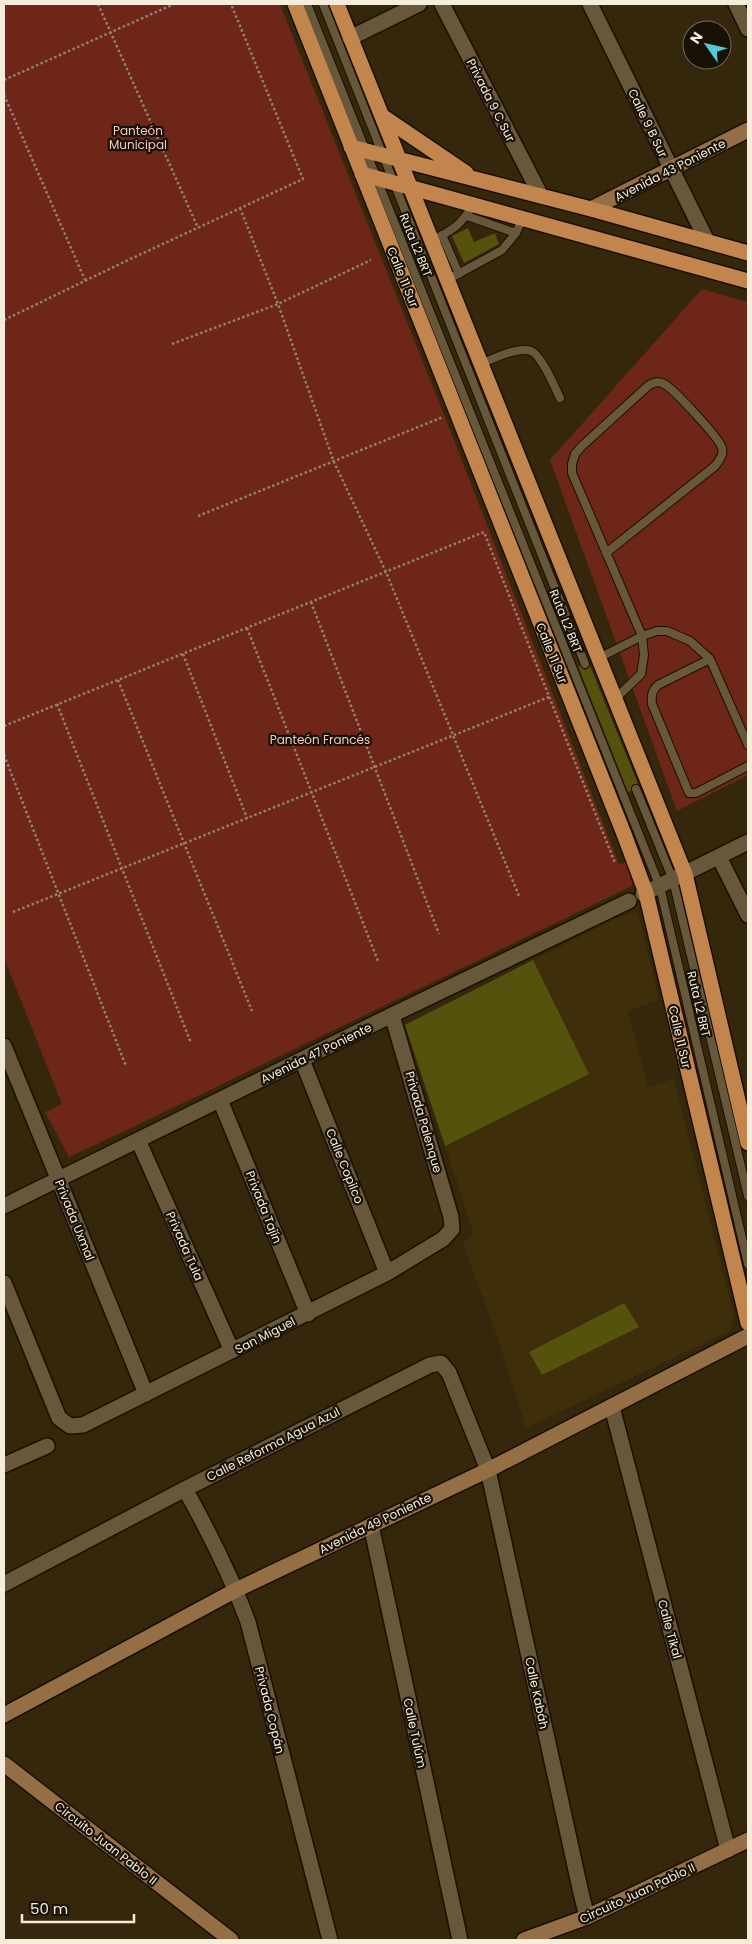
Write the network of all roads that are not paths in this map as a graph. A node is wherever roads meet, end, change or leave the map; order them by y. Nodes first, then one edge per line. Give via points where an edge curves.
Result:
1 (295, 4) edge
2 (307, 4) edge
3 (323, 4) edge
4 (337, 4) edge
5 (419, 4) edge
6 (442, 4) edge
7 (590, 4) edge
8 (736, 4) edge
9 (748, 28) edge
10 (350, 38) junction
11 (382, 116) junction
12 (748, 130) edge
13 (362, 152) junction
14 (671, 169) junction
15 (397, 171) junction
16 (371, 174) junction
17 (478, 180) junction
18 (541, 196) junction
19 (591, 209) junction
20 (470, 210) junction
21 (522, 217) junction
22 (516, 234) junction
23 (437, 238) junction
24 (707, 241) junction
25 (748, 253) edge
26 (748, 258) edge
27 (748, 276) edge
28 (453, 277) junction
29 (748, 281) edge
30 (481, 364) junction
31 (560, 398) dead end
32 (606, 553) junction
33 (642, 636) junction
34 (710, 660) junction
35 (592, 661) junction
36 (615, 699) junction
37 (748, 746) edge
38 (748, 766) edge
39 (636, 789) dead end
40 (748, 842) edge
41 (719, 857) junction
42 (679, 877) junction
43 (650, 891) junction
44 (629, 901) dead end
45 (748, 915) edge
46 (392, 1015) junction
47 (4, 1046) edge
48 (302, 1060) junction
49 (220, 1100) junction
50 (138, 1140) junction
51 (748, 1143) edge
52 (58, 1179) junction
53 (748, 1196) edge
54 (4, 1206) edge
55 (452, 1229) joint
56 (748, 1264) edge
57 (387, 1273) junction
58 (4, 1283) edge
59 (308, 1314) junction
60 (748, 1323) edge
61 (748, 1336) edge
62 (232, 1352) junction
63 (146, 1394) junction
64 (612, 1407) junction
65 (47, 1446) dead end
66 (4, 1465) edge
67 (488, 1470) junction
68 (185, 1489) junction
69 (371, 1525) junction
70 (4, 1584) edge
71 (236, 1590) junction
72 (4, 1715) edge
73 (4, 1764) edge
74 (748, 1840) edge
75 (728, 1850) junction
76 (587, 1917) junction
77 (231, 1940) edge
78 (330, 1940) edge
79 (460, 1940) edge
80 (524, 1940) edge

1 - 13 main road, Calle 11 Sur
2 - 13 lane
3 - 15 lane, Ruta L2 BRT
4 - 10 main road
5 - 10 street
6 - 18 street, Privada 9 C Sur
7 - 14 street, Calle 9 B Sur
8 - 9 street
10 - 11 main road
11 - 15 main road
11 - 17 main road
12 - 14 main road, Avenida 43 Poniente
13 - 15 main road
13 - 16 main road, Calle 11 Sur
14 - 19 main road, Avenida 43 Poniente
14 - 24 street, Calle 9 B Sur
15 - 16 main road
15 - 17 main road
15 - 20 main road
15 - 23 main road
15 - 26 lane
15 - 27 lane
15 - 35 lane, Ruta L2 BRT
16 - 43 main road, Calle 11 Sur via 613,806
17 - 18 main road
18 - 19 main road
19 - 24 main road
20 - 21 main road
20 - 22 lane
20 - 23 lane via 457,226
21 - 22 lane
21 - 29 main road
22 - 28 lane via 502,250
23 - 28 main road
24 - 25 main road
28 - 30 main road
30 - 31 lane via 507,354 531,351
30 - 35 main road
32 - 32 lane via 572,473 572,464 582,446 650,385 662,382 718,441 722,448 721,458
32 - 33 lane
33 - 34 lane via 658,631 677,634 690,641
33 - 35 lane
33 - 36 lane via 641,674
34 - 37 lane
34 - 38 lane via 658,685 653,690 652,704 689,793 696,793
35 - 36 main road
36 - 42 main road
39 - 42 lane, Ruta L2 BRT
40 - 41 street
41 - 42 street
41 - 45 street
42 - 43 street
42 - 51 main road
42 - 53 lane, Ruta L2 BRT
43 - 56 lane, Ruta L2 BRT
43 - 60 main road, Calle 11 Sur
44 - 46 street, Avenida 47 Poniente
46 - 48 street, Avenida 47 Poniente
46 - 55 street, Privada Palenque
47 - 52 street, Privada Uxmal
48 - 49 street, Avenida 47 Poniente
48 - 57 street, Calle Copilco
49 - 50 street, Avenida 47 Poniente
49 - 59 street, Privada Tajín
50 - 52 street, Avenida 47 Poniente
50 - 62 street, Privada Tula
52 - 54 street, Avenida 47 Poniente
52 - 63 street, Privada Uxmal
55 - 57 street, San Miguel via 443,1239
57 - 59 street, San Miguel
58 - 63 street, San Miguel via 59,1418 70,1426 83,1425
59 - 62 street, San Miguel
61 - 64 main road, Avenida 49 Poniente
62 - 63 street, San Miguel
64 - 67 main road, Avenida 49 Poniente
64 - 75 street, Calle Tikal
65 - 66 street
67 - 68 street, Calle Reforma Agua Azul via 449,1372 441,1363 430,1365
67 - 69 main road, Avenida 49 Poniente
67 - 76 street, Calle Kabáh
68 - 70 street, Calle Reforma Agua Azul
68 - 71 street, Privada Copán
69 - 71 main road, Avenida 49 Poniente
69 - 79 street, Calle Tulúm
71 - 72 main road, Avenida 49 Poniente
71 - 78 street, Privada Copán via 248,1622
73 - 77 main road, Circuito Juan Pablo II
74 - 75 main road, Circuito Juan Pablo II
75 - 76 main road, Circuito Juan Pablo II
76 - 80 main road, Circuito Juan Pablo II

